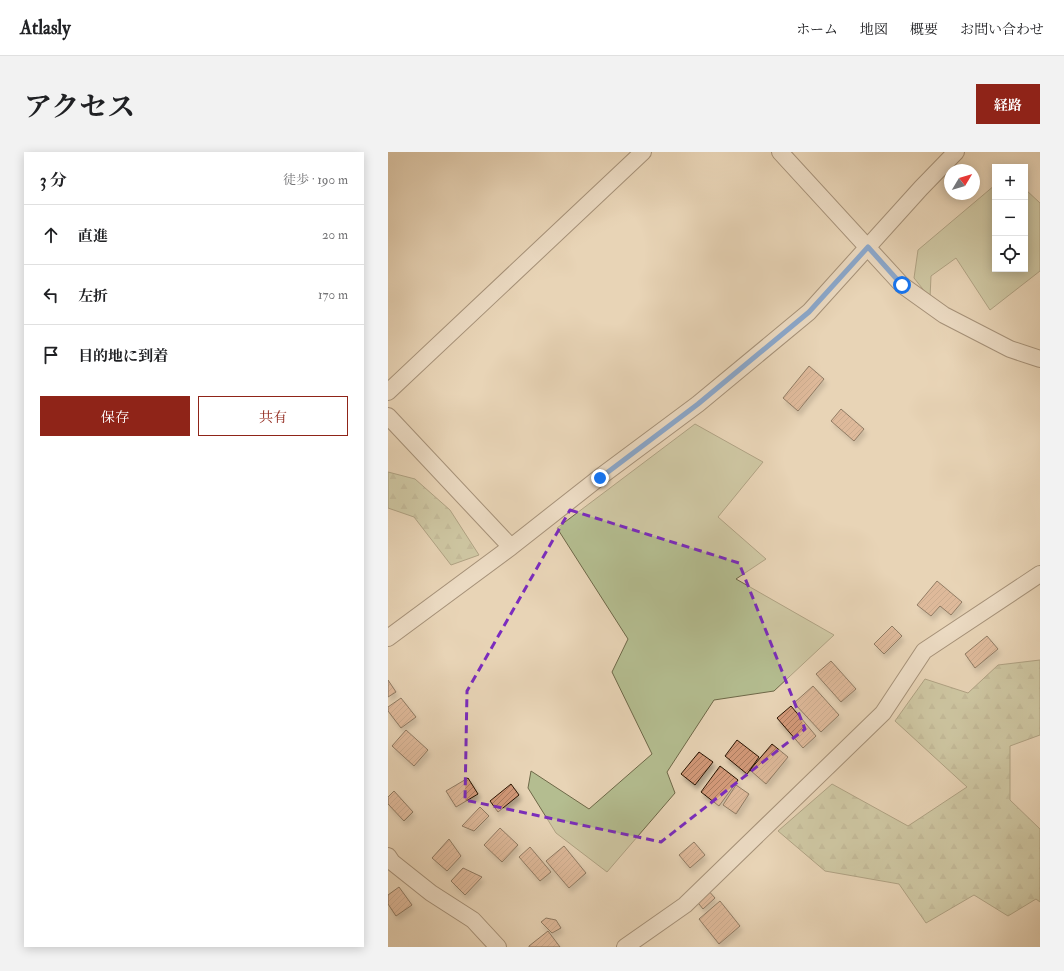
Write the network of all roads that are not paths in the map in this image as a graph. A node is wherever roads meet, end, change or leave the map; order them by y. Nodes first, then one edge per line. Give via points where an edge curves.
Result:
1 (643, 152) edge
2 (780, 152) edge
3 (956, 152) edge
4 (868, 247) junction
5 (1040, 359) edge
6 (388, 392) edge
7 (388, 416) edge
8 (510, 547) junction
9 (1040, 574) edge
10 (388, 638) edge
11 (388, 856) edge
12 (498, 947) edge
13 (625, 947) edge

1 - 6 street
2 - 4 street
3 - 4 street
4 - 5 street via 902,285 944,315 1010,349
4 - 8 street via 809,312 698,404
7 - 8 street
8 - 10 street
9 - 13 street via 924,651 883,713 685,904
11 - 12 street via 431,893 473,920

